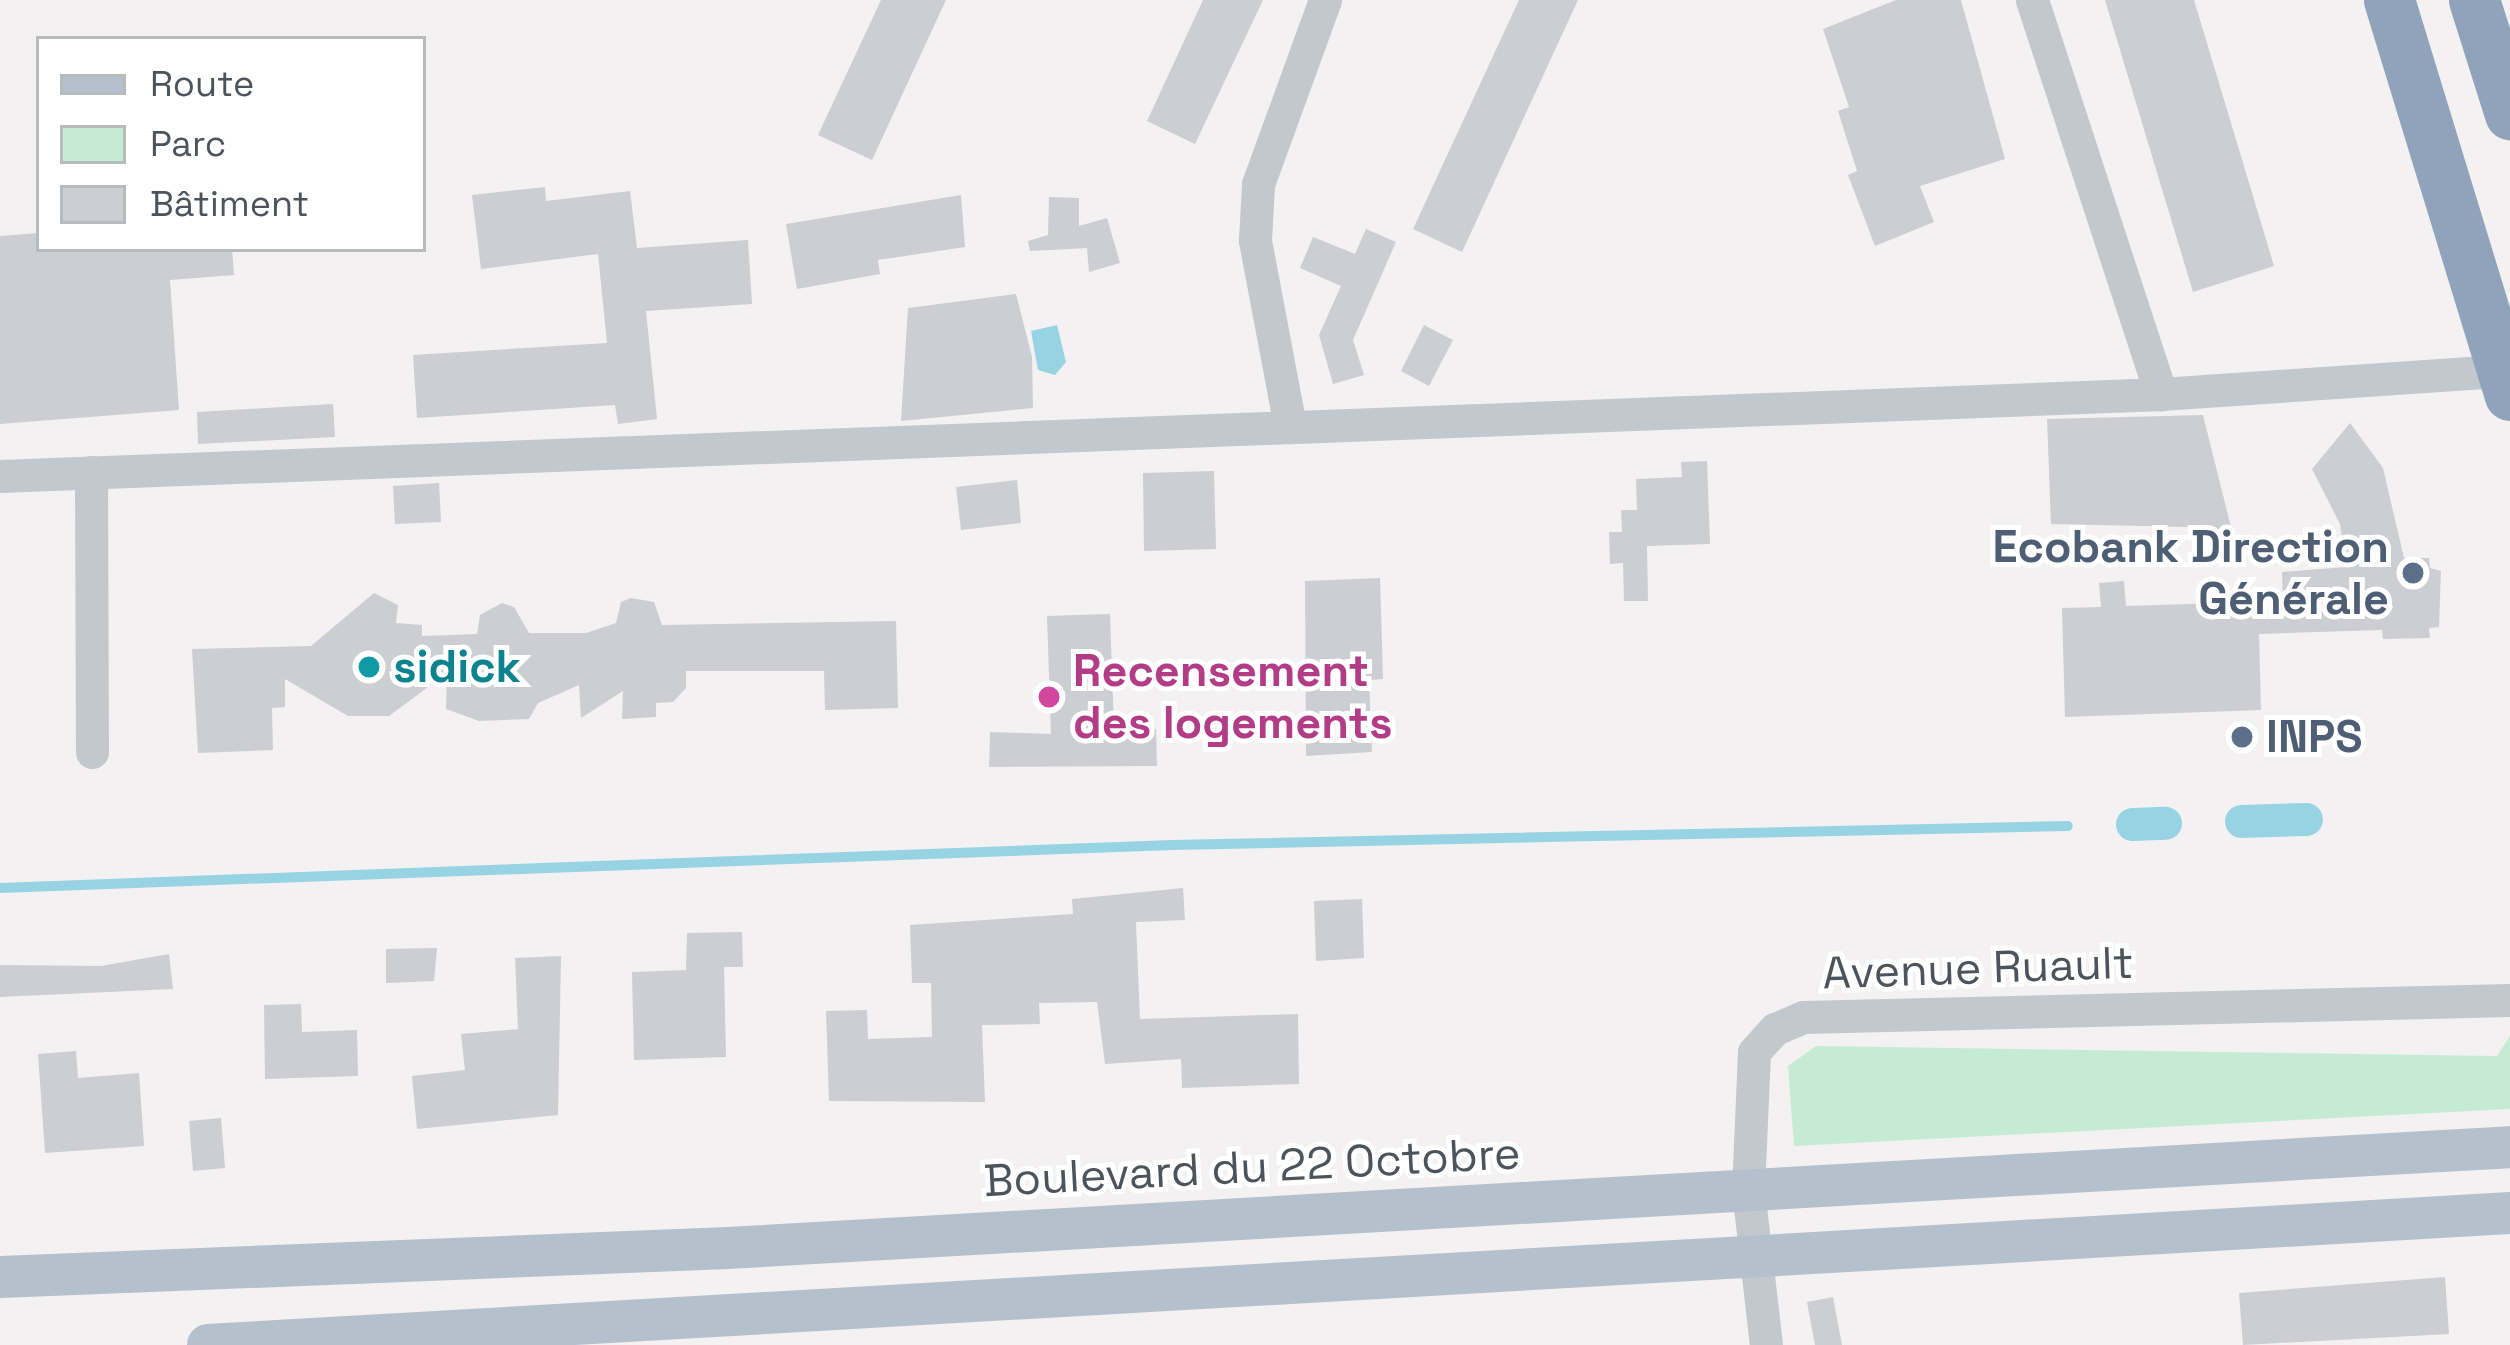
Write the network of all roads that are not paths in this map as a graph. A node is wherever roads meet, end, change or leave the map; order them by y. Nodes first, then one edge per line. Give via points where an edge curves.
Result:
1 (1325, 0) edge
2 (2032, 0) edge
3 (2389, 0) edge
4 (2474, 0) edge
5 (2510, 114) edge
6 (2506, 383) edge
7 (2162, 394) junction
8 (1290, 427) junction
9 (91, 472) junction
10 (0, 476) edge
11 (92, 752) dead end
12 (2510, 1000) edge
13 (2510, 1147) edge
14 (1748, 1190) junction
15 (2510, 1213) edge
16 (1755, 1252) junction
17 (0, 1277) edge
18 (208, 1345) edge
19 (1766, 1345) edge

1 - 8 street via 1258,184 1255,240
2 - 7 street
3 - 6 highway
4 - 5 highway
6 - 7 street
7 - 8 street
8 - 9 street
9 - 10 street
9 - 11 street
12 - 14 street, Avenue Ruault via 1803,1017 1775,1029 1754,1052
13 - 14 main road, Boulevard du 22 Octobre
14 - 16 street, Avenue Ruault
14 - 17 main road, Boulevard du 22 Octobre via 728,1248
15 - 16 main road
16 - 18 main road
16 - 19 street, Avenue Ruault

